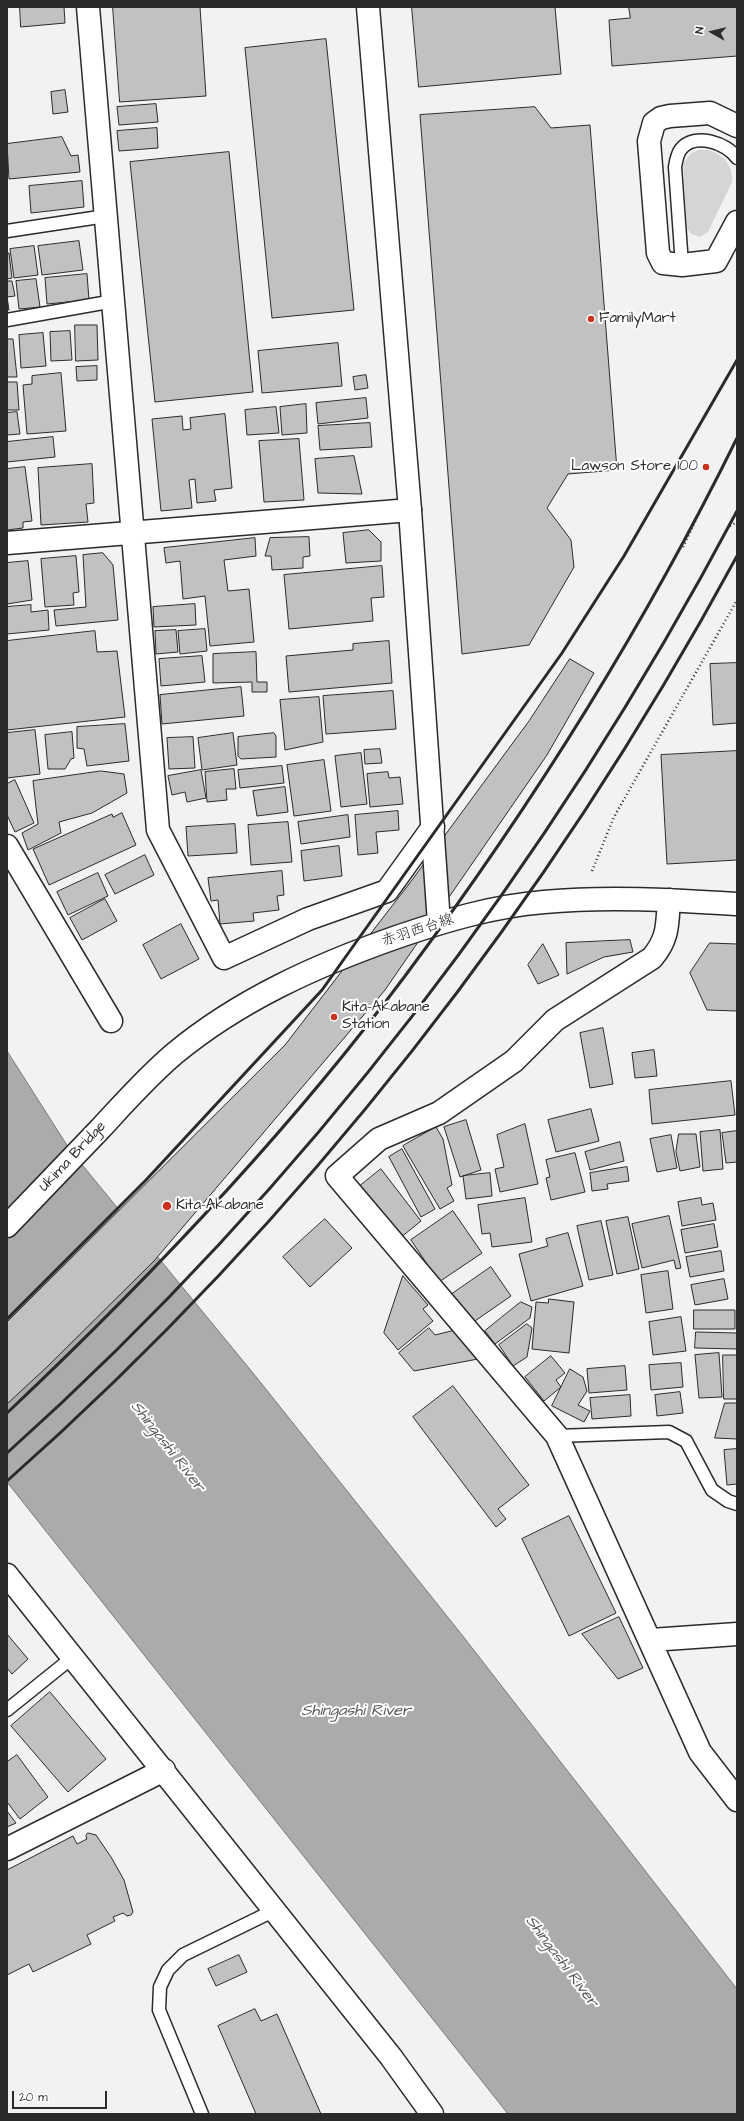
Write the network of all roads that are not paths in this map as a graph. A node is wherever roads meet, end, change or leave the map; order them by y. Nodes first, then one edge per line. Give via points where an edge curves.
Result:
1 (88, 7) edge
2 (368, 7) edge
3 (737, 126) edge
4 (737, 158) edge
5 (106, 216) junction
6 (737, 222) edge
7 (7, 231) edge
8 (682, 265) junction
9 (114, 301) junction
10 (7, 320) edge
11 (410, 510) junction
12 (134, 533) junction
13 (7, 543) edge
14 (433, 827) junction
15 (7, 846) edge
16 (668, 900) junction
17 (737, 904) edge
18 (439, 923) junction
19 (111, 1021) dead end
20 (139, 1087) joint
21 (7, 1226) edge
22 (557, 1436) junction
23 (737, 1504) edge
24 (7, 1575) edge
25 (737, 1634) edge
26 (651, 1640) junction
27 (73, 1657) junction
28 (7, 1710) edge
29 (164, 1770) junction
30 (737, 1800) edge
31 (7, 1849) edge
32 (275, 1910) junction
33 (202, 2114) edge
34 (432, 2114) edge

1 - 5 street
2 - 11 street
3 - 8 street via 710,113 661,118 654,123 650,131 658,253 663,264
4 - 8 lane via 729,150 703,140 688,143 681,148 675,167
5 - 7 lane
5 - 9 street
6 - 8 street via 716,261
9 - 10 lane
9 - 12 street
11 - 12 street
11 - 14 street
12 - 13 street
12 - 14 street via 158,830 224,958 308,919 387,891
14 - 18 street
15 - 19 street
16 - 17 street, 赤羽西台線
16 - 18 street, 赤羽西台線 via 603,898 542,902 489,910
16 - 22 street via 666,936 661,948 652,958 555,1020 514,1061 440,1113 379,1139 337,1176
18 - 20 street, 赤羽西台線 via 364,949 253,999 180,1050
20 - 21 street, Ukima Bridge
22 - 23 lane via 669,1432 686,1441 712,1490
22 - 26 street
24 - 27 street
25 - 26 street
26 - 30 street via 700,1752
27 - 28 lane
27 - 29 street
29 - 31 street
29 - 32 street
32 - 33 lane via 183,1955 168,1970 160,1987 159,2010
32 - 34 street

